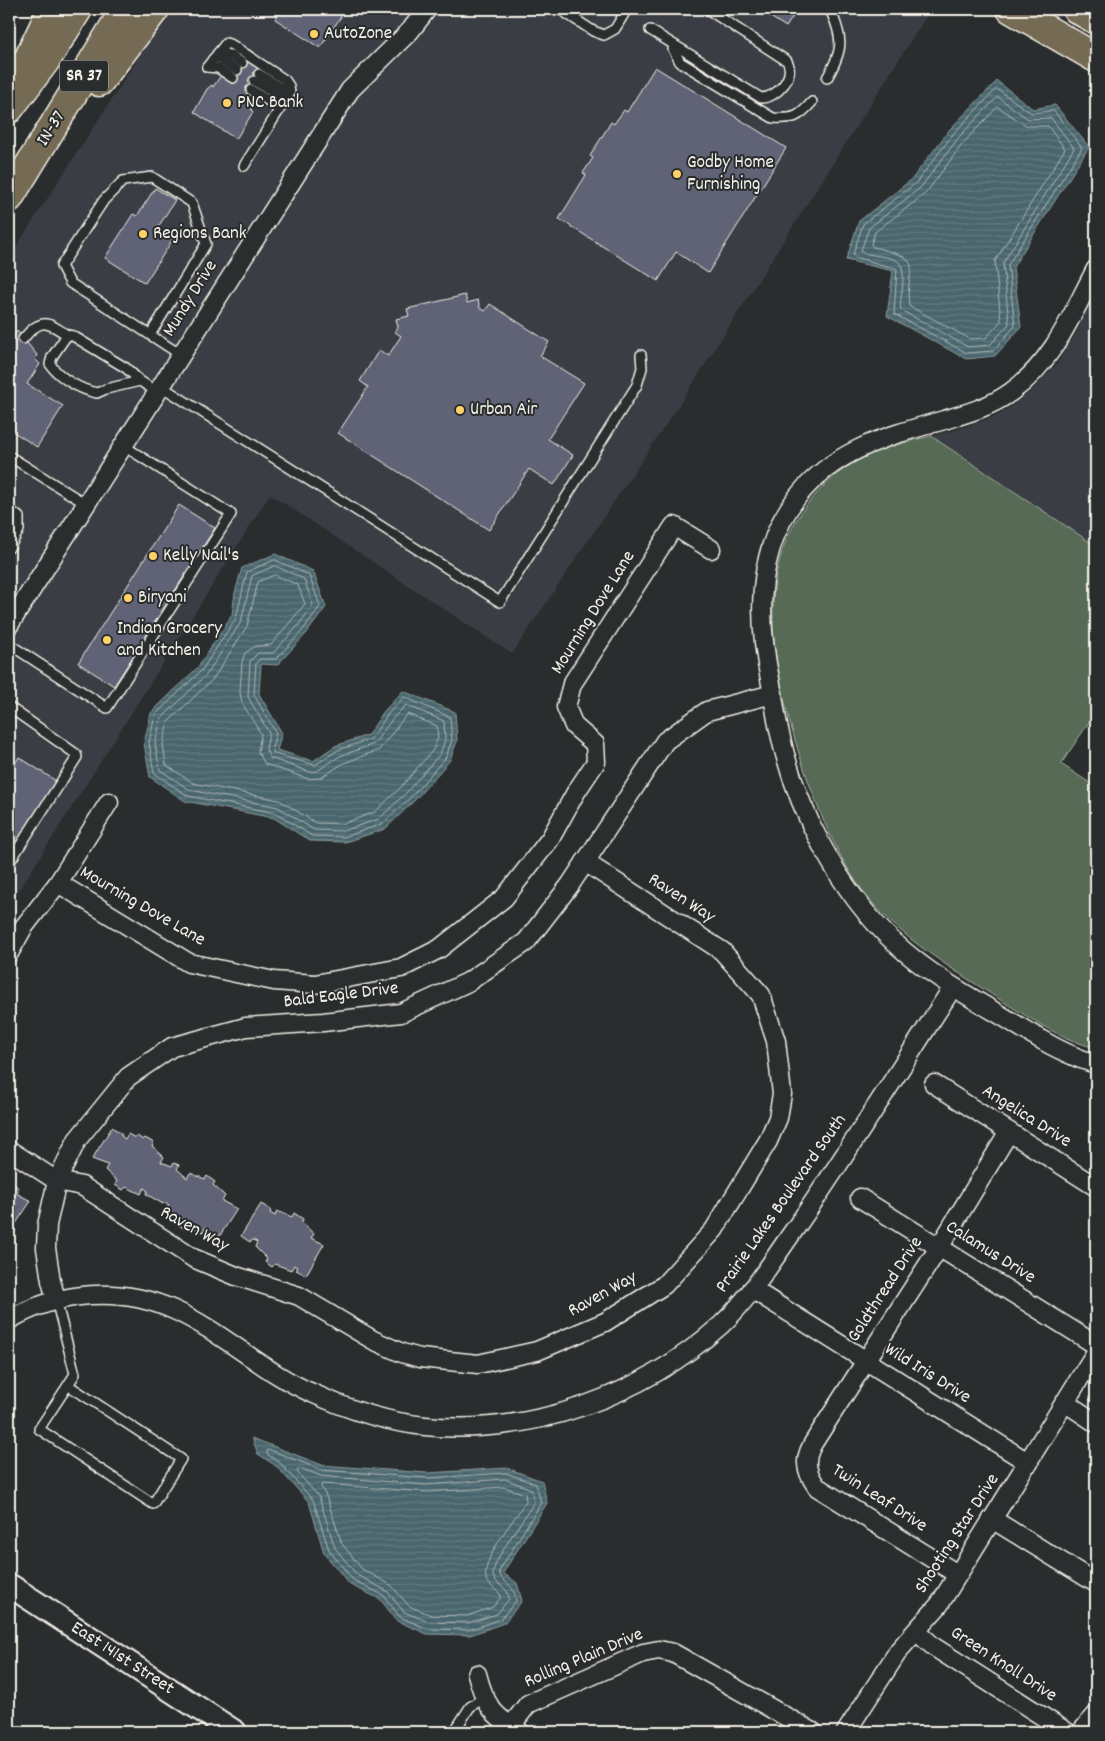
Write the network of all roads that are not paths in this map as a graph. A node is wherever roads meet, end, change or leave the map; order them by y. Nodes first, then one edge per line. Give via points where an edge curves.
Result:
1 (52, 9) edge
2 (78, 9) edge
3 (126, 9) edge
4 (155, 9) edge
5 (426, 9) edge
6 (627, 9) edge
7 (707, 9) edge
8 (830, 9) edge
9 (1011, 9) edge
10 (1077, 9) edge
11 (561, 10) dead end
12 (1096, 20) edge
13 (650, 30) dead end
14 (674, 45) junction
15 (1096, 58) edge
16 (237, 70) dead end
17 (827, 78) dead end
18 (288, 96) junction
19 (812, 102) dead end
20 (9, 107) edge
21 (280, 108) junction
22 (43, 144) junction
23 (244, 166) dead end
24 (9, 198) edge
25 (1096, 269) edge
26 (67, 335) junction
27 (150, 335) junction
28 (23, 339) dead end
29 (181, 355) junction
30 (642, 355) dead end
31 (140, 381) junction
32 (159, 389) junction
33 (124, 446) junction
34 (9, 456) edge
35 (86, 504) junction
36 (9, 509) edge
37 (9, 548) edge
38 (711, 549) dead end
39 (9, 625) edge
40 (9, 644) edge
41 (773, 694) junction
42 (9, 707) edge
43 (109, 802) dead end
44 (585, 862) junction
45 (9, 863) edge
46 (58, 883) junction
47 (9, 953) edge
48 (953, 987) junction
49 (1096, 1064) edge
50 (934, 1084) dead end
51 (1009, 1132) junction
52 (9, 1150) edge
53 (57, 1181) junction
54 (1096, 1186) edge
55 (860, 1198) dead end
56 (940, 1246) junction
57 (752, 1289) junction
58 (56, 1299) junction
59 (9, 1320) edge
60 (1096, 1345) edge
61 (1096, 1352) edge
62 (866, 1360) junction
63 (68, 1385) junction
64 (1066, 1403) junction
65 (1096, 1423) edge
66 (1029, 1463) junction
67 (808, 1472) joint
68 (992, 1519) junction
69 (957, 1574) junction
70 (1096, 1583) edge
71 (9, 1585) edge
72 (917, 1632) junction
73 (477, 1674) dead end
74 (483, 1698) junction
75 (1096, 1715) edge
76 (516, 1729) edge
77 (236, 1732) edge
78 (454, 1732) edge
79 (814, 1732) edge
80 (846, 1732) edge
81 (1067, 1732) edge
82 (1080, 1732) edge

1 - 20 main road via 32,48
2 - 20 main road, SR 37 via 46,60
3 - 22 main road, IN-37 / SR 37
4 - 22 main road via 80,106
5 - 29 street, Mundy Drive via 410,31 350,90
6 - 11 lane via 615,29 604,35 593,32
7 - 14 lane via 787,61 790,73 777,92 770,98 761,98
8 - 17 lane via 839,35 840,55
9 - 15 main road
10 - 12 main road
13 - 14 lane
14 - 19 lane via 680,62 773,118 800,116
16 - 18 lane via 220,59 213,60 226,44 285,80 290,90
18 - 21 lane
18 - 21 lane via 281,88 255,82
21 - 23 lane
22 - 24 main road, IN-37 / SR 37
25 - 41 street via 1054,348 1012,391 975,411 894,433 858,447 828,466 796,498 774,538 763,582 762,622
26 - 28 lane via 44,323 32,328
26 - 31 lane via 126,368
26 - 31 lane via 52,357 50,364 55,371 87,391 97,393
27 - 27 lane via 70,283 61,266 104,200 123,181 152,177 192,203 206,244
27 - 29 lane
29 - 32 street, Mundy Drive
30 - 32 lane via 637,384 500,602
31 - 32 lane
32 - 33 street, Mundy Drive
33 - 35 street, Mundy Drive
33 - 40 lane via 231,514 107,708
34 - 35 lane
35 - 39 street, Mundy Drive
36 - 37 lane via 19,517 20,524
38 - 46 street, Mourning Dove Lane via 674,526 572,684 566,707 574,726 595,744 596,762 550,839 504,898 439,949 400,968 328,983 274,981 189,963
41 - 44 street, Bald Eagle Drive via 707,711 665,741
41 - 48 street via 780,735 795,782 838,874 895,944
42 - 45 lane via 77,757
43 - 46 street
44 - 53 street, Bald Eagle Drive via 526,942 468,982 400,1014 246,1027 172,1046 128,1077 77,1140
44 - 53 street, Raven Way via 722,951 761,994 776,1041 782,1094 778,1118 768,1141 714,1230 664,1285 606,1322 537,1351 478,1364 420,1358 388,1348 299,1296 193,1258 82,1186
46 - 47 street via 22,928
48 - 49 street via 1065,1053
48 - 57 street, Prairie Lakes Boulevard South via 818,1195
50 - 51 street, Angelica Drive
51 - 54 street, Angelica Drive
51 - 56 street, Goldthread Drive
52 - 53 street
53 - 58 street, Bald Eagle Drive via 47,1225 46,1248
55 - 56 street, Calamus Drive
56 - 60 street, Calamus Drive
56 - 62 street, Goldthread Drive
57 - 58 street, Prairie Lakes Boulevard South via 723,1323 690,1350 636,1384 556,1414 515,1423 464,1426 426,1426 398,1421 324,1398 287,1380 174,1310 145,1300 96,1294
57 - 62 street, Wild Iris Drive
58 - 59 street, Prairie Lakes Boulevard South
58 - 63 lane via 75,1374
61 - 64 street, Shooting Star Drive
62 - 66 street, Wild Iris Drive
62 - 67 street, Goldthread Drive via 808,1451
63 - 63 lane via 181,1459 153,1504 40,1429
64 - 65 street
64 - 66 street, Shooting Star Drive
66 - 68 street, Shooting Star Drive
67 - 69 street, Twin Leaf Drive via 818,1487
68 - 69 street, Shooting Star Drive
68 - 70 street
69 - 72 street, Shooting Star Drive
71 - 77 street, East 141st Street
72 - 80 street, Shooting Star Drive via 899,1650
72 - 81 street, Green Knoll Drive via 934,1647
73 - 74 street
74 - 76 street via 493,1711
74 - 78 lane via 470,1707
75 - 82 street
76 - 79 street, Rolling Plain Drive via 528,1704 643,1653 658,1650 673,1653

